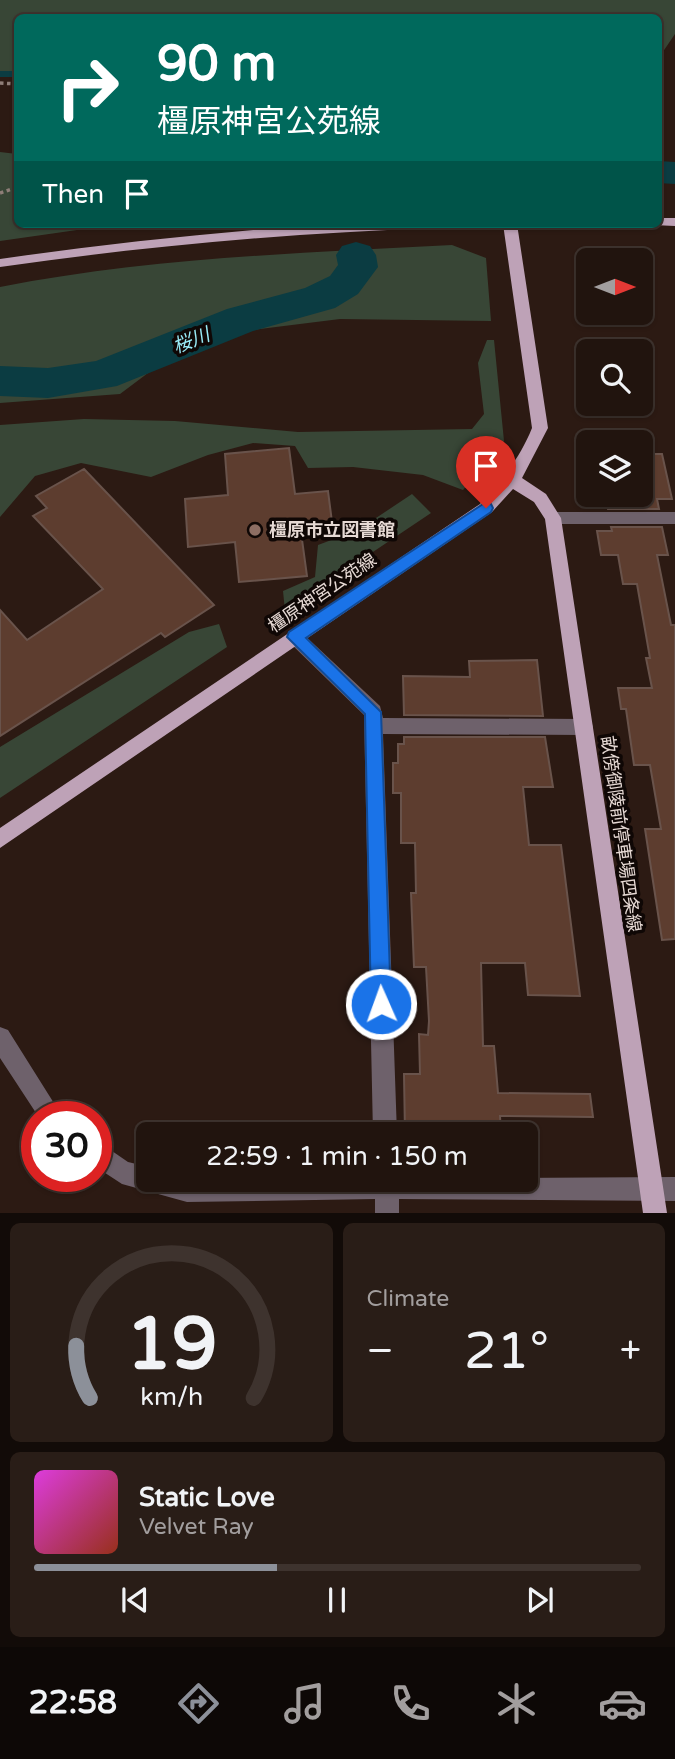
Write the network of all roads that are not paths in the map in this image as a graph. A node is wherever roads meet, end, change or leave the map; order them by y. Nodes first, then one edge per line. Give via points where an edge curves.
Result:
1 (320, 228) edge
2 (511, 228) edge
3 (0, 263) edge
4 (512, 480) junction
5 (553, 518) junction
6 (675, 518) edge
7 (295, 637) junction
8 (375, 726) junction
9 (584, 727) junction
10 (0, 839) edge
11 (0, 1038) edge
12 (41, 1101) edge
13 (385, 1122) edge
14 (112, 1164) edge
15 (136, 1176) edge
16 (538, 1191) edge
17 (386, 1192) edge
18 (661, 1197) edge
19 (387, 1213) edge

1 - 3 main road via 163,240
2 - 4 main road, 橿原神宮公苑線 via 540,428 530,455
4 - 5 main road via 540,498
4 - 7 main road, 橿原神宮公苑線 via 486,508
5 - 6 street
5 - 9 main road, 畝傍御陵前停車場四条線
7 - 8 street via 373,712
7 - 10 main road, 橿原神宮公苑線
8 - 9 street
8 - 13 street
9 - 18 main road, 畝傍御陵前停車場四条線
11 - 12 street
14 - 15 street
16 - 18 street
17 - 19 street

